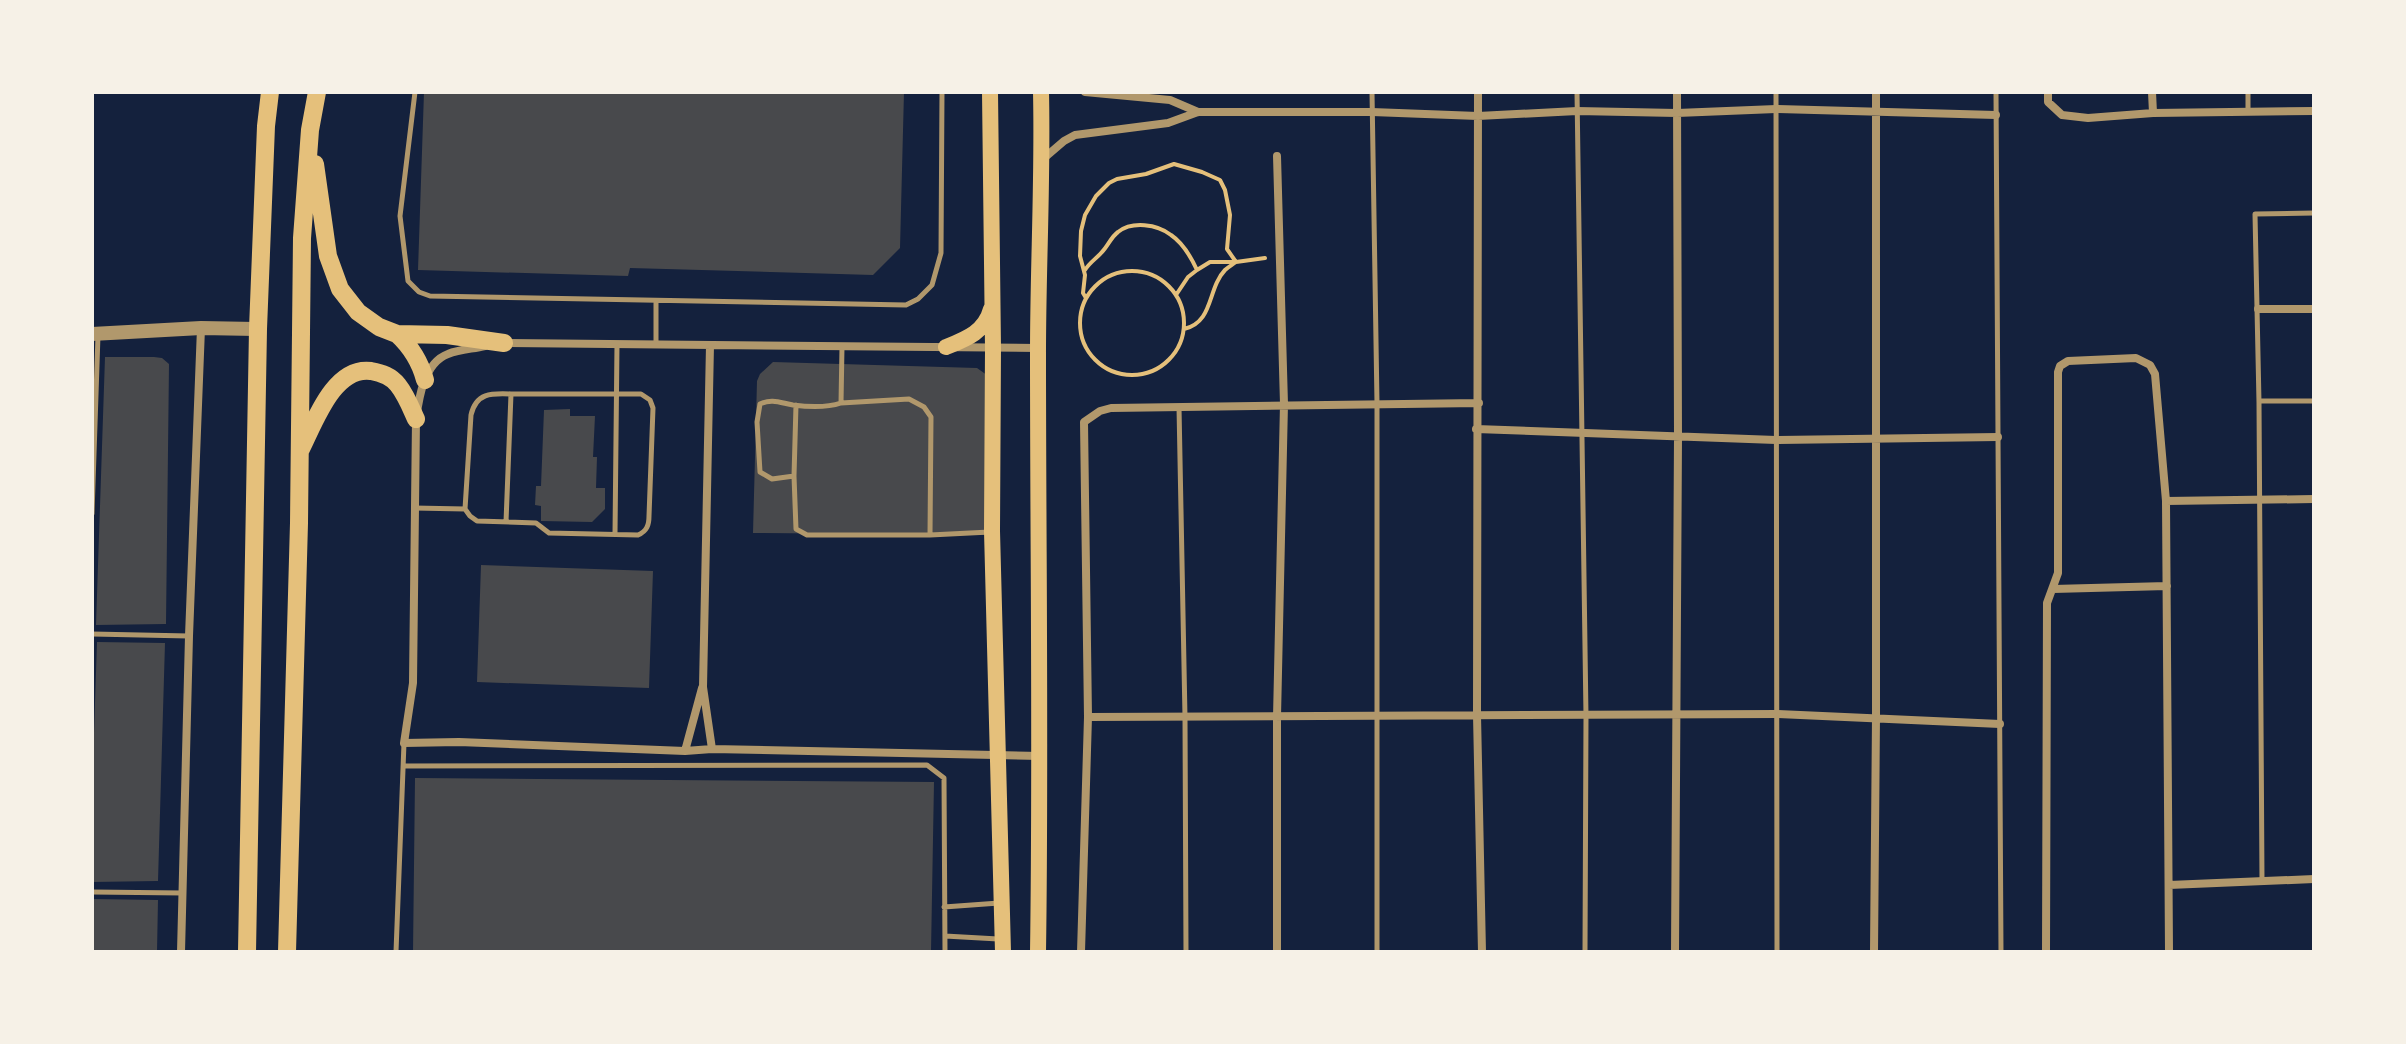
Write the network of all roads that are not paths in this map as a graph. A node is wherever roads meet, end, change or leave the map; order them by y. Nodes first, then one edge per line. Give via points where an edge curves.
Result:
1 (270, 92) edge
2 (317, 92) edge
3 (415, 92) edge
4 (942, 92) edge
5 (990, 92) edge
6 (1041, 92) edge
7 (1085, 92) edge
8 (1372, 92) edge
9 (1478, 92) edge
10 (1577, 92) edge
11 (1677, 92) edge
12 (1776, 92) edge
13 (1876, 92) edge
14 (1996, 92) edge
15 (2048, 92) edge
16 (2152, 92) edge
17 (2248, 92) edge
18 (1776, 109) junction
19 (1577, 111) junction
20 (2314, 111) edge
21 (1198, 112) junction
22 (1372, 112) junction
23 (2248, 112) junction
24 (1677, 113) junction
25 (1876, 113) junction
26 (2153, 113) junction
27 (1996, 115) junction
28 (1478, 116) junction
29 (310, 130) junction
30 (1277, 156) dead end
31 (1043, 160) junction
32 (2314, 213) edge
33 (993, 296) junction
34 (656, 301) junction
35 (2258, 309) junction
36 (2314, 309) edge
37 (201, 328) junction
38 (258, 329) junction
39 (95, 334) edge
40 (397, 334) junction
41 (504, 343) junction
42 (617, 344) junction
43 (656, 344) junction
44 (710, 345) junction
45 (842, 347) junction
46 (946, 347) junction
47 (993, 348) junction
48 (1038, 348) junction
49 (425, 380) junction
50 (511, 394) junction
51 (617, 394) junction
52 (2314, 401) edge
53 (2259, 402) junction
54 (841, 403) junction
55 (1377, 403) junction
56 (1479, 403) junction
57 (1284, 404) junction
58 (796, 405) junction
59 (1179, 407) junction
60 (416, 419) junction
61 (1476, 429) junction
62 (1581, 433) junction
63 (1678, 437) junction
64 (1877, 437) junction
65 (1998, 437) junction
66 (1776, 440) junction
67 (298, 454) junction
68 (794, 476) junction
69 (2259, 499) junction
70 (2314, 499) edge
71 (2166, 501) junction
72 (414, 508) junction
73 (465, 509) junction
74 (92, 514) edge
75 (506, 522) junction
76 (992, 531) junction
77 (615, 534) junction
78 (930, 535) junction
79 (2167, 586) junction
80 (2053, 589) junction
81 (92, 634) edge
82 (189, 636) junction
83 (703, 687) junction
84 (1675, 714) junction
85 (1778, 714) junction
86 (1379, 715) junction
87 (1477, 715) junction
88 (1586, 716) junction
89 (1088, 717) junction
90 (1185, 717) junction
91 (1277, 717) junction
92 (1876, 717) junction
93 (2000, 724) junction
94 (404, 743) junction
95 (712, 749) junction
96 (685, 751) junction
97 (997, 755) junction
98 (1041, 756) junction
99 (686, 765) junction
100 (403, 766) junction
101 (2314, 879) edge
102 (2262, 881) junction
103 (2169, 885) junction
104 (92, 892) edge
105 (183, 893) junction
106 (1003, 903) junction
107 (944, 907) junction
108 (945, 936) junction
109 (1003, 946) edge
110 (181, 952) edge
111 (247, 952) edge
112 (287, 952) edge
113 (396, 952) edge
114 (945, 952) edge
115 (1038, 952) edge
116 (1081, 952) edge
117 (1186, 952) edge
118 (1277, 952) edge
119 (1377, 952) edge
120 (1482, 952) edge
121 (1585, 952) edge
122 (1675, 952) edge
123 (1777, 952) edge
124 (1874, 952) edge
125 (2001, 952) edge
126 (2046, 952) edge
127 (2169, 952) edge

1 - 38 main road
2 - 29 main road
3 - 34 lane via 400,216 408,281 419,292
4 - 34 lane via 941,253 932,285 918,299 906,305
5 - 33 main road
6 - 31 main road
7 - 21 street via 1170,100
8 - 22 lane
9 - 28 street
10 - 19 lane
11 - 24 street
12 - 18 lane
13 - 25 street
14 - 27 lane
15 - 26 street via 2048,102 2062,115
16 - 26 street
17 - 23 lane
18 - 24 street
18 - 25 street
18 - 66 lane
19 - 24 street
19 - 28 street
19 - 62 lane
20 - 23 street
21 - 22 street
21 - 31 street via 1168,123 1075,135
22 - 28 street
22 - 55 lane
23 - 26 street
24 - 63 street
25 - 27 street
25 - 64 street
27 - 65 lane
28 - 56 street
29 - 40 main road via 328,256 340,289 358,312
29 - 67 main road
30 - 57 street
31 - 48 main road
32 - 35 lane via 2255,214
33 - 46 main road via 983,327
33 - 47 main road
34 - 43 lane
35 - 36 street
35 - 53 lane
37 - 38 street
37 - 39 street
37 - 82 street
38 - 111 main road
39 - 74 lane
40 - 41 main road
40 - 49 main road via 418,359
41 - 42 street
41 - 49 street via 447,354
42 - 43 street
42 - 51 lane
43 - 44 street
44 - 45 street
44 - 83 street
45 - 46 street
45 - 54 lane
46 - 47 street
47 - 48 street
47 - 76 main road
48 - 98 main road
49 - 60 street
50 - 51 lane
50 - 73 lane via 485,395 473,407
50 - 75 lane
51 - 77 lane
51 - 77 lane via 641,394 653,408 649,525 638,535
52 - 53 lane
53 - 69 lane
54 - 58 lane
54 - 78 lane via 909,399 931,417
55 - 56 street
55 - 57 street
55 - 86 lane
56 - 61 street
57 - 59 street
57 - 91 street
58 - 68 lane
58 - 68 lane via 769,400 760,404 757,422 760,472 772,479
59 - 89 street via 1111,408 1084,422
59 - 90 lane
60 - 67 main road via 392,379 373,371 352,373 335,386
60 - 72 street
61 - 62 street
61 - 87 street
62 - 63 street
62 - 88 lane
63 - 66 street
63 - 84 street
64 - 65 street
64 - 66 street
64 - 92 street
65 - 93 lane
66 - 85 lane
67 - 112 main road
68 - 78 lane via 796,529 807,535
69 - 70 street
69 - 71 street
69 - 102 lane
71 - 79 street
71 - 80 street via 2150,365 2136,358 2068,361 2060,366 2058,573
72 - 73 lane
72 - 94 street via 413,683
73 - 75 lane via 477,521
75 - 77 lane via 536,523 549,533
76 - 78 lane
76 - 97 main road
79 - 80 street
79 - 103 street
80 - 126 street via 2047,603
81 - 82 lane
82 - 105 street
83 - 95 street
83 - 96 street
84 - 85 street
84 - 88 street
84 - 122 street
85 - 92 street
85 - 123 lane
86 - 87 street
86 - 91 street
86 - 119 lane
87 - 88 street
87 - 120 street
88 - 121 lane
89 - 90 street
89 - 116 street
90 - 91 street
90 - 117 lane
91 - 118 street
92 - 93 street
92 - 124 street
93 - 125 lane
94 - 96 street
94 - 100 lane
95 - 96 street
95 - 97 street
96 - 99 lane
97 - 98 street
97 - 106 main road
98 - 115 main road
99 - 100 lane
99 - 107 lane via 927,765 944,778
100 - 113 lane
101 - 102 street
102 - 103 street
103 - 127 street
104 - 105 lane
105 - 110 street
106 - 107 lane
106 - 109 main road
107 - 108 lane
108 - 109 lane
108 - 114 lane

